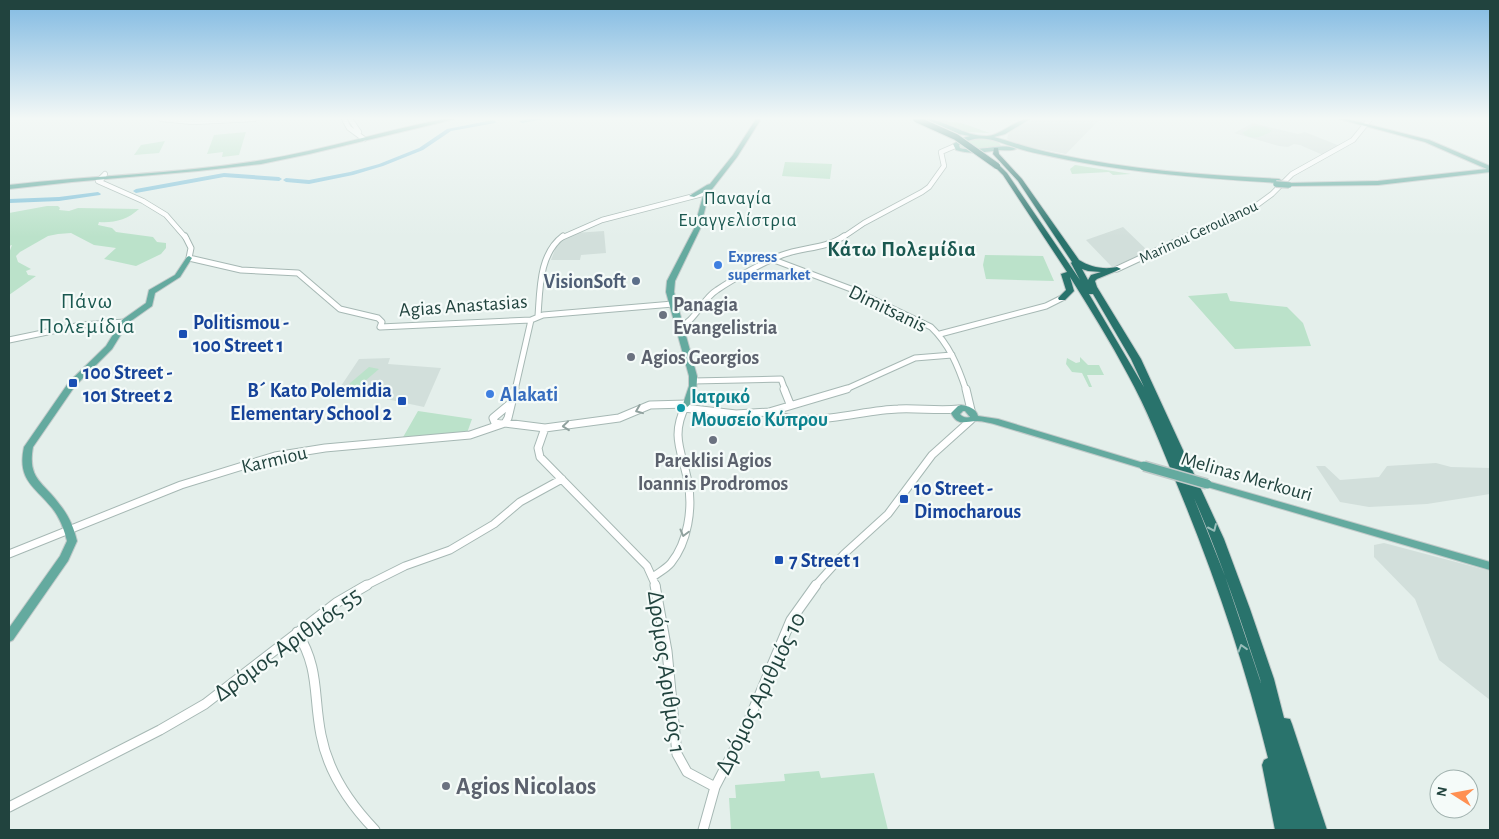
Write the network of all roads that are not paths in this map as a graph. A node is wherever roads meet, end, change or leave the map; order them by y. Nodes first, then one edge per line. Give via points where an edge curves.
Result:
1 (272, 158) edge
2 (282, 158) edge
3 (733, 158) edge
4 (943, 158) edge
5 (983, 158) edge
6 (988, 158) edge
7 (990, 158) edge
8 (1000, 158) edge
9 (1063, 158) edge
10 (1072, 158) edge
11 (1320, 158) edge
12 (1469, 158) edge
13 (999, 166) junction
14 (1490, 167) edge
15 (102, 178) junction
16 (717, 178) joint
17 (1193, 179) junction
18 (1277, 183) junction
19 (9, 186) edge
20 (1231, 186) dead end
21 (706, 193) junction
22 (692, 196) junction
23 (1068, 251) junction
24 (189, 258) junction
25 (774, 260) junction
26 (1117, 269) junction
27 (1065, 274) junction
28 (1091, 294) junction
29 (1062, 298) joint
30 (673, 304) junction
31 (538, 316) junction
32 (532, 320) junction
33 (126, 322) junction
34 (679, 326) junction
35 (1108, 332) junction
36 (940, 334) junction
37 (9, 340) edge
38 (952, 354) junction
39 (781, 379) joint
40 (694, 381) junction
41 (1148, 388) junction
42 (966, 394) junction
43 (511, 403) junction
44 (790, 404) junction
45 (685, 406) junction
46 (782, 407) junction
47 (932, 410) joint
48 (771, 411) junction
49 (959, 413) junction
50 (497, 415) junction
51 (972, 415) junction
52 (783, 416) junction
53 (505, 421) junction
54 (994, 421) joint
55 (493, 422) junction
56 (546, 428) junction
57 (488, 430) junction
58 (956, 433) junction
59 (1166, 433) junction
60 (562, 480) junction
61 (71, 536) junction
62 (9, 554) edge
63 (1490, 566) edge
64 (653, 577) junction
65 (297, 632) junction
66 (9, 636) edge
67 (1260, 681) junction
68 (715, 787) junction
69 (9, 807) edge
70 (375, 830) edge
71 (703, 830) edge
72 (1283, 830) edge
73 (1292, 830) edge
74 (1306, 830) edge
75 (1319, 830) edge

1 - 15 main road
2 - 15 main road
3 - 16 main road
4 - 25 street via 944,166 922,192 836,242
5 - 27 highway via 1002,176
6 - 13 highway, bridge
7 - 13 highway, bridge
8 - 23 highway via 1020,180
9 - 17 main road
10 - 18 main road via 1189,176
11 - 26 street, Marinou Geroulanou via 1292,174 1257,205
12 - 14 main road
13 - 28 highway
13 - 35 highway
14 - 18 main road, bridge via 1378,183
15 - 19 main road
15 - 19 main road
15 - 24 street via 166,215 189,241
16 - 21 main road
17 - 18 main road
17 - 20 main road
21 - 22 main road
21 - 22 street
21 - 30 main road via 697,229 671,281
22 - 31 street via 563,234 552,247 546,262
23 - 26 highway via 1076,262 1088,269
23 - 28 highway
24 - 32 street, Agias Anastasias via 241,270 298,273 332,304 342,310 378,318 382,322 380,327
24 - 33 main road via 180,274 155,290 147,307
25 - 34 street via 710,294 686,324
25 - 36 street, Dimitsanis via 859,292
26 - 41 highway via 1091,282 1136,360
27 - 29 highway via 1070,291
27 - 35 highway
28 - 41 highway
29 - 36 street via 1046,306
30 - 31 street, Agias Anastasias
30 - 34 main road
31 - 32 street, Agias Anastasias
32 - 43 street
33 - 37 street via 66,327
33 - 61 main road via 108,347 72,384 42,425 26,456 28,471 35,485 55,506
34 - 40 main road
35 - 59 highway
36 - 38 street, Dimitsanis
38 - 42 street, Dimitsanis
38 - 44 street via 916,358 841,391
39 - 40 street
39 - 44 street
40 - 45 main road
41 - 59 highway
42 - 49 street
42 - 51 street, Dimitsanis
43 - 50 street
43 - 53 street
44 - 46 street
45 - 48 street via 736,414
45 -> 56 street via 658,404 613,420
45 -> 64 street, Δρόμος Αριθμός 1 via 676,429 676,441 687,476 686,527 681,546 671,563
46 - 48 street
46 - 52 street
47 - 49 street
47 - 52 street via 896,409 810,418
48 - 52 street via 776,416
49 - 51 main road
49 - 58 street
50 - 53 street via 504,414
50 - 55 street
51 - 54 main road, Melinas Merkouri
51 - 58 street, Δρόμος Αριθμός 10
53 - 55 street
53 - 56 street
53 - 57 street, Karmiou
54 - 63 main road, Melinas Merkouri, bridge
55 - 57 street
56 - 60 street via 538,453
57 - 61 street, Karmiou via 470,435 325,448 275,456 181,485
58 - 68 street, Δρόμος Αριθμός 10 via 932,455 888,514 818,582 790,620 746,727
59 - 67 highway
60 - 64 street via 647,566
60 - 65 street, Δρόμος Αριθμός 55 via 520,502 494,524 450,550 405,566 363,587
61 - 62 street, Karmiou
61 - 66 main road via 64,558
64 - 68 street, Δρόμος Αριθμός 1 via 670,672 680,766
65 - 69 street, Δρόμος Αριθμός 55 via 205,704
65 - 70 street via 315,670 321,735 331,770 347,797
67 - 72 highway
67 - 73 highway via 1271,746
67 - 74 highway
67 - 75 highway via 1292,743
68 - 71 street, Δρόμος Αριθμός 10

